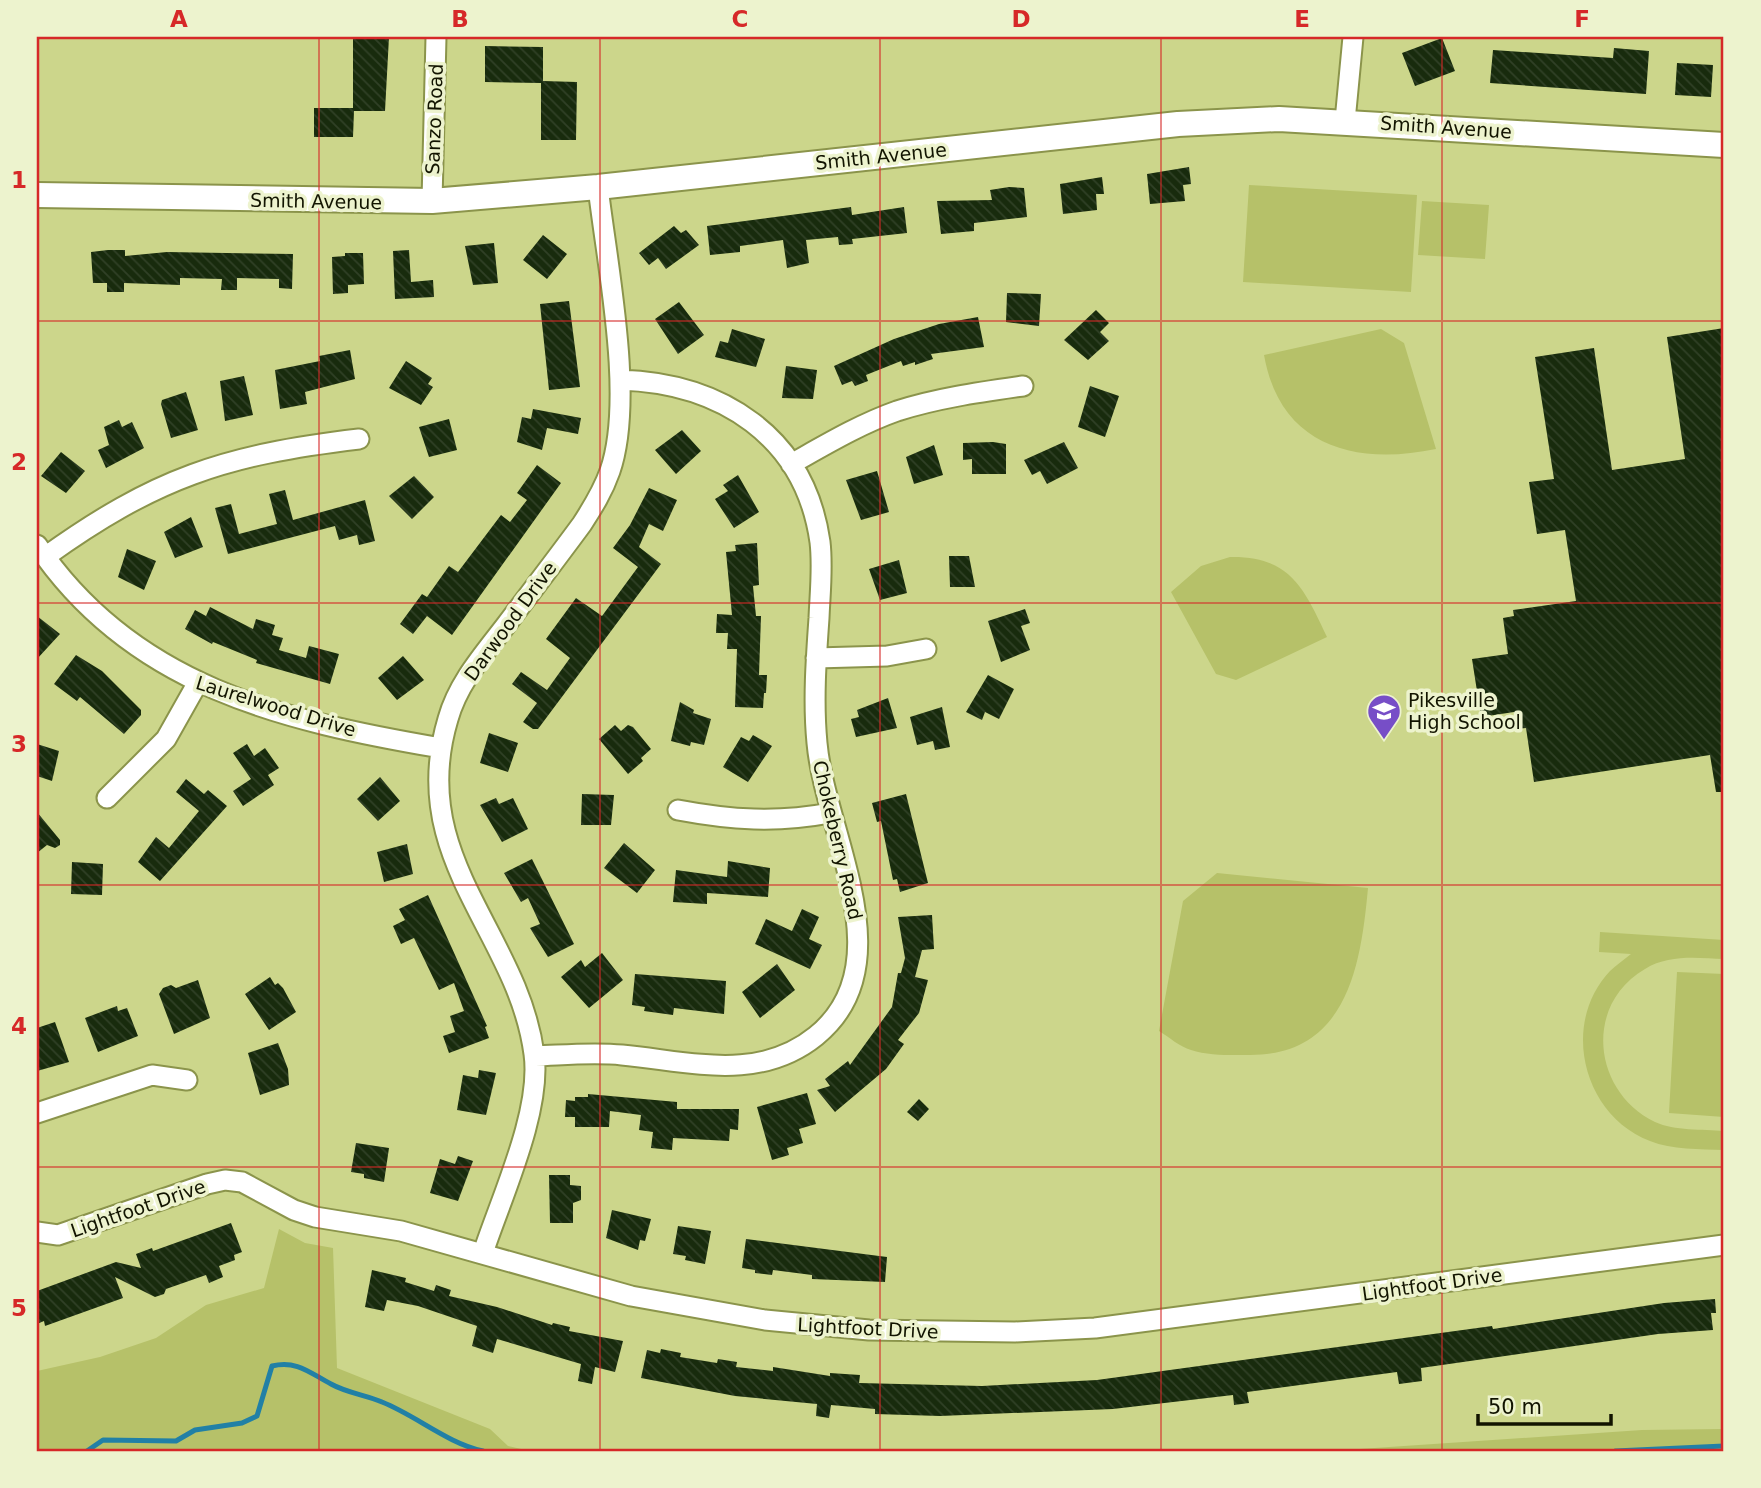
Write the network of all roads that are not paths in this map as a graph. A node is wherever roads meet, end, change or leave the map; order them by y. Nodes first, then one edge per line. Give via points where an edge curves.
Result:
1 (436, 37) edge
2 (1353, 37) edge
3 (1345, 121) junction
4 (1724, 145) edge
5 (598, 187) junction
6 (37, 195) edge
7 (432, 201) junction
8 (620, 380) junction
9 (1023, 386) dead end
10 (359, 439) dead end
11 (791, 464) junction
12 (41, 551) edge
13 (926, 649) dead end
14 (816, 657) junction
15 (197, 684) junction
16 (441, 748) junction
17 (107, 798) dead end
18 (678, 810) dead end
19 (830, 813) junction
20 (535, 1056) junction
21 (187, 1080) dead end
22 (37, 1113) edge
23 (37, 1232) edge
24 (1724, 1245) edge
25 (483, 1252) junction

1 - 7 street, Sanzo Road
2 - 3 street
3 - 4 main road, Smith Avenue
3 - 5 main road, Smith Avenue via 1178,124
5 - 7 main road, Smith Avenue
5 - 8 street, Darwood Drive
6 - 7 main road, Smith Avenue
8 - 11 street, Chokeberry Road via 675,384 731,406 753,422
8 - 16 street, Darwood Drive via 617,442 599,498 468,674 448,718
9 - 11 street via 897,411
10 - 12 street via 266,452 194,471
11 - 14 street, Chokeberry Road via 807,496 820,544
12 - 15 street, Laurelwood Drive via 77,597 125,640
13 - 14 street via 877,657
14 - 19 street, Chokeberry Road via 817,743
15 - 16 street, Laurelwood Drive via 375,737
15 - 17 street via 166,739
16 - 20 street, Darwood Drive via 440,807 455,866 516,990
18 - 19 street via 761,821
19 - 20 street, Chokeberry Road via 854,904 858,963 835,1013 818,1035 773,1061 746,1066 620,1055
20 - 25 street, Darwood Drive via 528,1119
21 - 22 street via 152,1075
23 - 25 street, Lightfoot Drive via 58,1235 225,1180 260,1189 294,1210 316,1217 391,1229
24 - 25 street, Lightfoot Drive via 1095,1328 926,1333 765,1320 673,1305 579,1283

